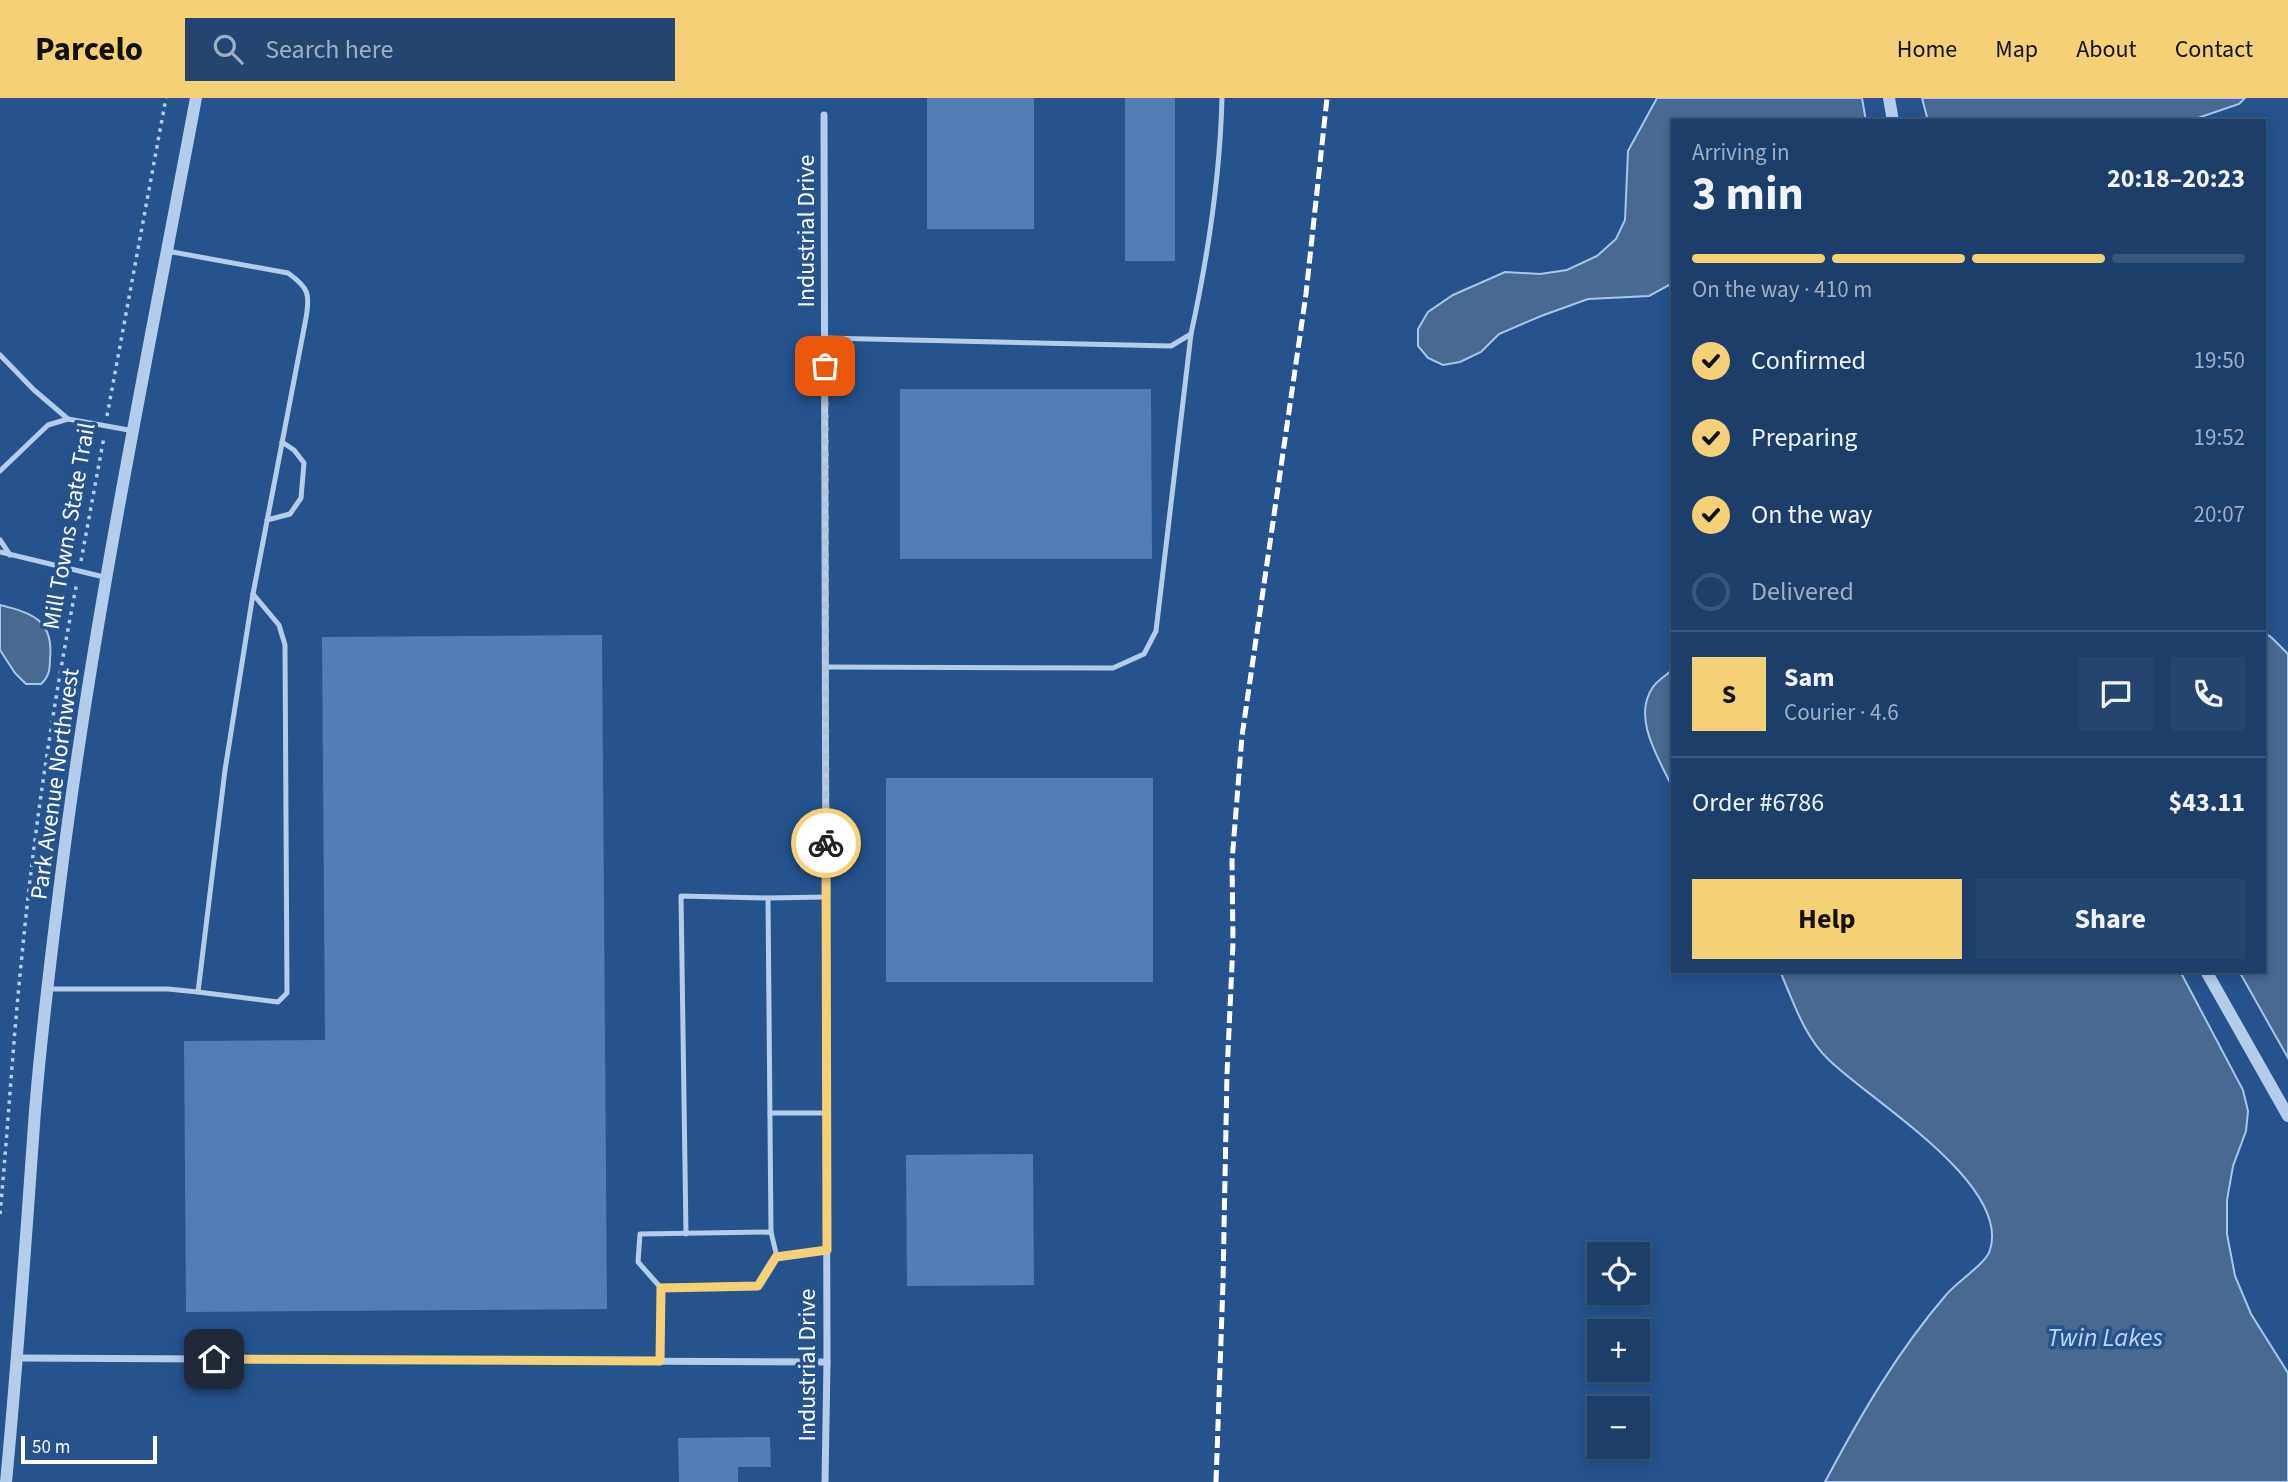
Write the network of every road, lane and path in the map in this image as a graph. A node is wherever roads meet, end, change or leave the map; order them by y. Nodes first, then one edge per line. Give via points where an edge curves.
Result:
1 (166, 98) edge
2 (195, 98) edge
3 (1222, 98) edge
4 (1889, 98) edge
5 (824, 115) dead end
6 (1892, 119) edge
7 (167, 251) junction
8 (1191, 334) junction
9 (825, 338) junction
10 (0, 355) edge
11 (68, 419) junction
12 (134, 431) junction
13 (282, 442) junction
14 (0, 471) edge
15 (267, 520) junction
16 (0, 540) edge
17 (0, 552) edge
18 (10, 555) junction
19 (80, 563) dead end
20 (78, 573) dead end
21 (107, 578) junction
22 (253, 594) junction
23 (826, 667) junction
24 (826, 897) junction
25 (768, 898) junction
26 (2207, 973) edge
27 (48, 989) junction
28 (198, 992) junction
29 (770, 1113) junction
30 (827, 1114) junction
31 (2288, 1116) edge
32 (0, 1214) edge
33 (771, 1232) junction
34 (686, 1234) junction
35 (827, 1250) junction
36 (776, 1257) junction
37 (661, 1288) junction
38 (19, 1359) junction
39 (660, 1361) junction
40 (827, 1362) junction
41 (6, 1482) edge
42 (825, 1482) edge

1 - 19 path, Mill Towns State Trail
2 - 7 street, Park Avenue Northwest
3 - 8 lane via 1206,268
4 - 6 street
5 - 9 street, Industrial Drive
7 - 12 street, Park Avenue Northwest
7 - 13 lane via 288,273 301,282 309,297
8 - 9 lane via 1171,346
8 - 23 lane via 1156,631 1144,654 1114,668
9 - 23 street, Industrial Drive
10 - 11 lane
11 - 12 lane
11 - 14 lane via 48,425
12 - 21 street, Park Avenue Northwest
13 - 15 lane
13 - 15 lane via 304,463 301,498 290,514
15 - 22 lane
16 - 18 lane
17 - 18 lane
18 - 21 lane
20 - 32 path, Mill Towns State Trail via 34,851
21 - 27 street, Park Avenue Northwest via 78,750
22 - 28 lane via 225,770
22 - 28 lane via 279,625 285,645 288,993 278,1002 265,1002
23 - 24 street, Industrial Drive
24 - 25 lane
24 - 30 street, Industrial Drive
25 - 29 lane
25 - 34 lane via 681,896
26 - 31 street
27 - 28 lane
27 - 38 street, Park Avenue Northwest
29 - 30 lane
29 - 33 lane
30 - 35 street, Industrial Drive
33 - 34 lane
33 - 36 lane
34 - 37 lane via 640,1234 638,1262
35 - 36 lane
35 - 40 street, Industrial Drive
36 - 37 lane via 758,1286
37 - 39 lane
38 - 39 street
38 - 41 street, Park Avenue Northwest
39 - 40 street
40 - 42 street, Industrial Drive

